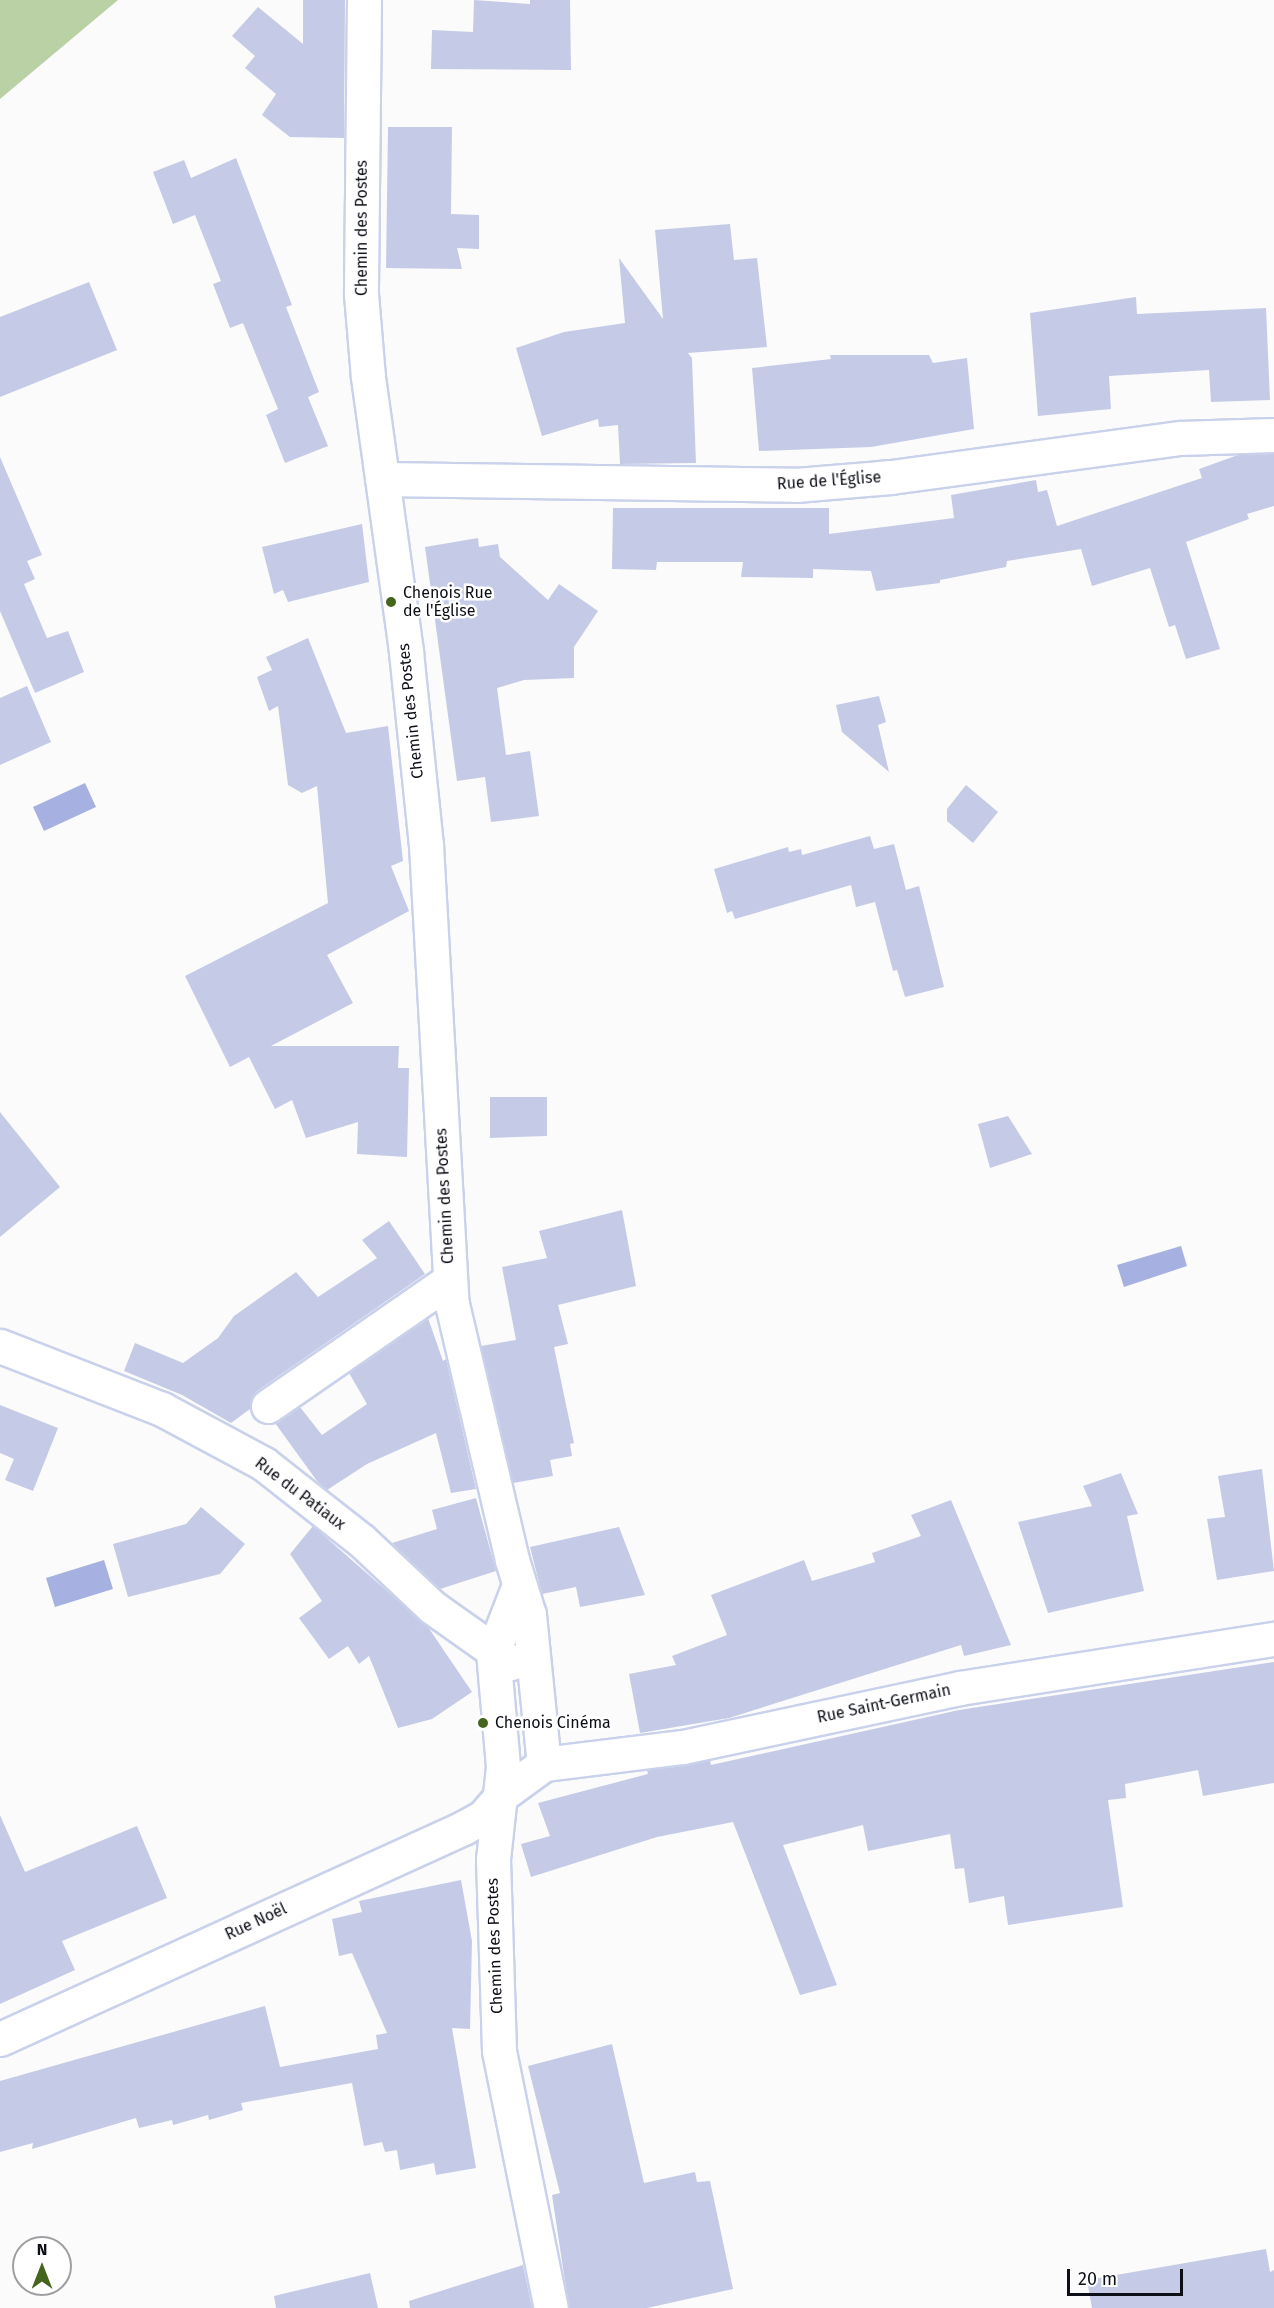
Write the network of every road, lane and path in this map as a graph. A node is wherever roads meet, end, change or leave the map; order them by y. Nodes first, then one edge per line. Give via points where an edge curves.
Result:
1 (364, 0) edge
2 (1274, 435) edge
3 (382, 479) junction
4 (450, 1280) junction
5 (0, 1346) edge
6 (268, 1406) dead end
7 (519, 1585) junction
8 (1274, 1639) edge
9 (493, 1652) junction
10 (536, 1680) junction
11 (544, 1764) junction
12 (503, 1794) junction
13 (0, 2039) edge
14 (551, 2308) edge

1 - 3 street, Chemin des Postes via 362,294
2 - 3 street, Rue de l'Église via 1180,438 891,477 796,485
3 - 4 street, Chemin des Postes via 426,844
4 - 6 street, Chemin des Postes
4 - 7 street, Chemin des Postes via 452,1304
5 - 9 street, Rue du Patiaux via 162,1409 264,1464 362,1540 432,1607
7 - 9 street, Chemin des Postes
7 - 10 street, Chemin des Postes via 529,1615
8 - 11 street, Rue Saint-Germain via 960,1688 683,1747
9 - 10 street, Rue du Patiaux
9 - 12 street, Chemin des Postes via 501,1719
10 - 11 street, Chemin des Postes
11 - 12 street, Rue Saint-Germain
12 - 13 street, Rue Noël via 483,1817 464,1828
12 - 14 street, Chemin des Postes via 493,1859 499,2051

